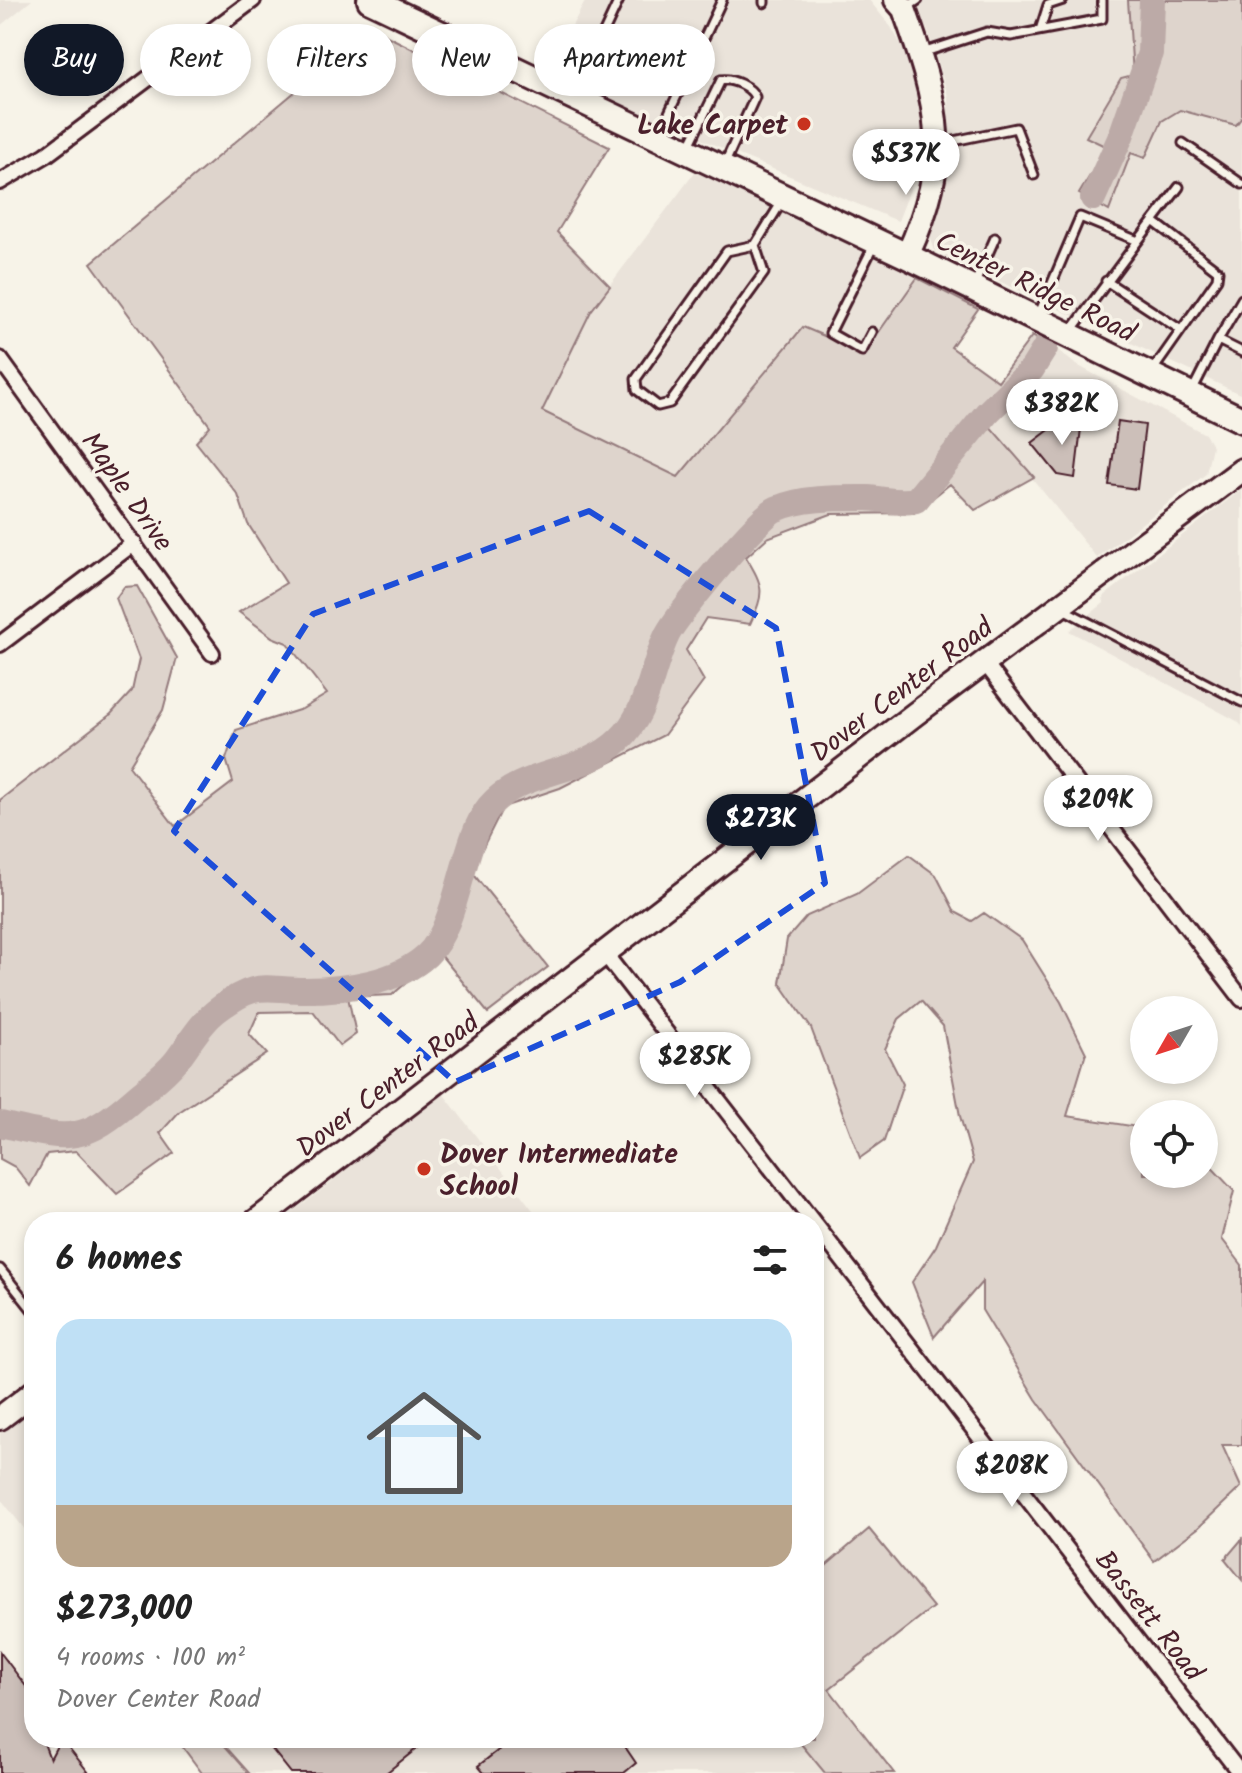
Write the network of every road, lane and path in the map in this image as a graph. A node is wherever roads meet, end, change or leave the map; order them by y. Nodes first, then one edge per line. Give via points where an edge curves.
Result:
1 (253, 0) edge
2 (370, 0) edge
3 (619, 0) edge
4 (722, 0) edge
5 (1063, 0) edge
6 (1102, 0) edge
7 (906, 3) edge
8 (1040, 30) junction
9 (920, 54) junction
10 (573, 98) junction
11 (658, 138) junction
12 (1183, 143) dead end
13 (937, 144) junction
14 (686, 151) junction
15 (723, 169) junction
16 (1034, 175) dead end
17 (0, 182) edge
18 (1242, 184) edge
19 (1179, 187) dead end
20 (784, 197) junction
21 (1153, 221) junction
22 (995, 238) dead end
23 (876, 241) junction
24 (1138, 241) junction
25 (755, 245) junction
26 (907, 256) junction
27 (1106, 281) junction
28 (973, 289) junction
29 (1242, 299) edge
30 (1036, 321) junction
31 (1181, 330) junction
32 (872, 332) dead end
33 (1068, 337) junction
34 (1218, 340) junction
35 (1242, 352) edge
36 (0, 359) edge
37 (1149, 376) junction
38 (1190, 395) junction
39 (1242, 420) edge
40 (1242, 470) edge
41 (134, 543) junction
42 (1059, 607) junction
43 (0, 644) edge
44 (212, 653) dead end
45 (985, 663) junction
46 (1242, 702) edge
47 (605, 954) junction
48 (1242, 999) edge
49 (268, 1212) edge
50 (806, 1212) edge
51 (824, 1235) edge
52 (0, 1269) edge
53 (24, 1299) edge
54 (24, 1400) edge
55 (0, 1418) edge
56 (1240, 1773) edge

1 - 17 street via 46,155
2 - 10 main road, Center Ridge Road
3 - 10 lane
4 - 11 lane
5 - 8 lane via 1048,5
6 - 8 lane via 1102,19
7 - 9 street
8 - 9 lane via 1011,36 987,32
9 - 13 street via 932,87
10 - 11 main road, Center Ridge Road
11 - 14 main road, Center Ridge Road
12 - 18 lane
13 - 16 lane via 1016,128
13 - 26 street via 930,197
14 - 15 main road, Center Ridge Road
14 - 15 lane via 721,80 751,90 755,97
15 - 20 main road, Center Ridge Road
19 - 21 lane
20 - 23 main road, Center Ridge Road
20 - 25 lane
21 - 24 lane
21 - 31 lane via 1218,271
22 - 28 lane
23 - 26 main road, Center Ridge Road
23 - 32 lane via 830,333 862,351
24 - 27 lane
24 - 30 lane via 1080,217
25 - 25 lane via 764,273 670,403 658,406 637,390 636,379 727,251
26 - 28 main road, Center Ridge Road
27 - 31 lane
27 - 33 lane
28 - 30 main road, Center Ridge Road
29 - 34 lane
30 - 33 main road, Center Ridge Road
31 - 37 lane
33 - 37 main road, Center Ridge Road
34 - 35 lane
34 - 38 lane
36 - 41 street, Maple Drive
37 - 38 main road, Center Ridge Road
38 - 39 main road, Center Ridge Road
40 - 42 street, Dover Center Road
41 - 43 street
41 - 44 street, Maple Drive
42 - 45 street, Dover Center Road
42 - 46 lane
45 - 47 street, Dover Center Road
45 - 48 street
47 - 49 street, Dover Center Road
47 - 50 street, Bassett Road
51 - 56 street, Bassett Road
52 - 53 lane
54 - 55 street

